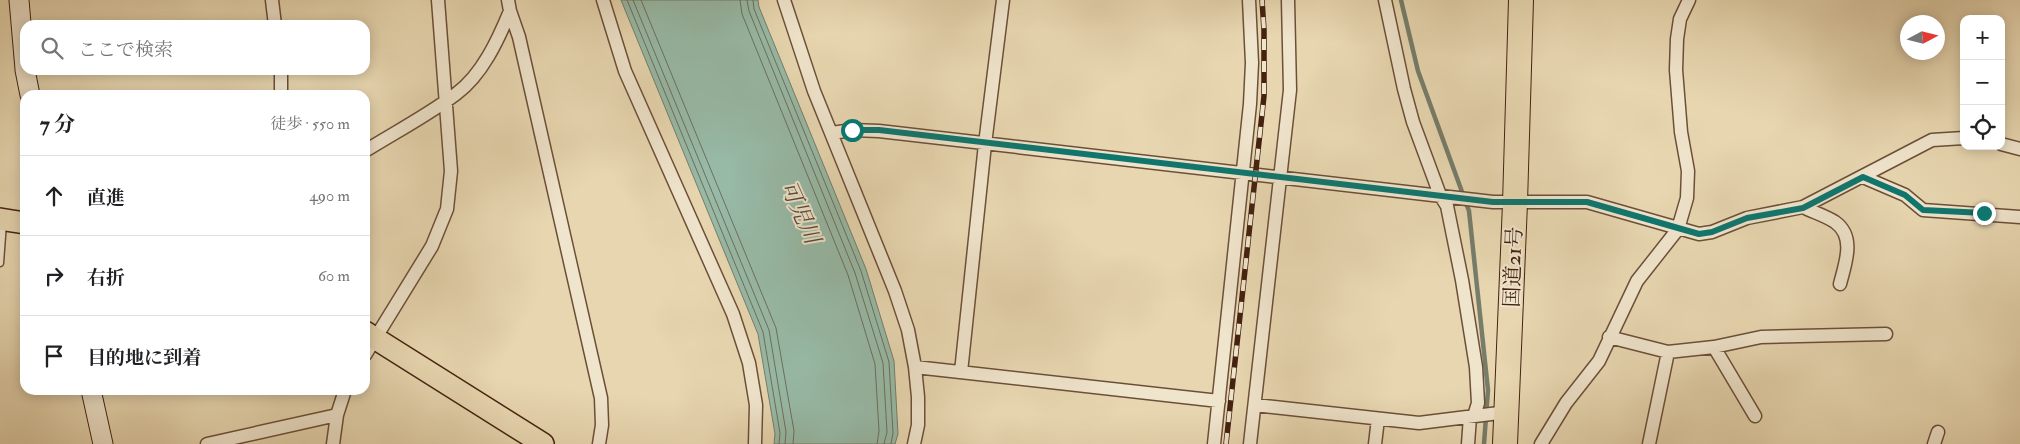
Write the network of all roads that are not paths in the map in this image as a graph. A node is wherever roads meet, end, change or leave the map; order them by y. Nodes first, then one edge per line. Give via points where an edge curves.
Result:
1 (18, 0) edge
2 (272, 0) edge
3 (438, 0) edge
4 (603, 0) edge
5 (784, 0) edge
6 (1003, 0) edge
7 (1249, 0) edge
8 (1288, 0) edge
9 (1385, 0) edge
10 (1521, 0) edge
11 (1689, 0) edge
12 (509, 6) edge
13 (20, 20) edge
14 (274, 20) edge
15 (26, 75) edge
16 (281, 75) edge
17 (29, 90) edge
18 (281, 90) edge
19 (445, 100) junction
20 (832, 133) junction
21 (1960, 138) edge
22 (985, 144) junction
23 (2005, 145) edge
24 (370, 148) edge
25 (2020, 149) edge
26 (1244, 173) junction
27 (1863, 177) junction
28 (1280, 178) junction
29 (1440, 195) junction
30 (1515, 203) junction
31 (1803, 208) junction
32 (2020, 217) edge
33 (2, 219) edge
34 (20, 222) edge
35 (1678, 229) junction
36 (0, 263) edge
37 (1840, 284) dead end
38 (1886, 334) dead end
39 (1609, 337) junction
40 (370, 340) edge
41 (370, 343) edge
42 (1714, 347) junction
43 (1668, 352) junction
44 (915, 367) junction
45 (961, 372) junction
46 (93, 395) edge
47 (342, 395) edge
48 (1219, 401) junction
49 (1255, 405) junction
50 (1507, 412) junction
51 (336, 415) junction
52 (1472, 416) junction
53 (1755, 416) dead end
54 (1378, 419) junction
55 (537, 443) edge
56 (103, 444) edge
57 (207, 444) edge
58 (333, 444) edge
59 (599, 444) edge
60 (755, 444) edge
61 (914, 444) edge
62 (1214, 444) edge
63 (1250, 444) edge
64 (1375, 444) edge
65 (1468, 444) edge
66 (1506, 444) edge
67 (1541, 444) edge
68 (1649, 444) edge

1 - 13 main road
2 - 14 street
3 - 19 street
4 - 60 street via 625,71 733,314 749,363 756,405
5 - 20 street via 814,92
6 - 22 street
7 - 26 street via 1252,63
8 - 28 street via 1290,90
9 - 29 street via 1413,122
10 - 30 highway, 国道21号
11 - 35 street via 1680,19 1677,39 1681,132 1688,171 1687,198
12 - 19 street via 500,33 478,71 457,94
12 - 59 street via 519,37 602,398
15 - 17 main road
16 - 18 street
19 - 24 street
19 - 40 street via 451,171 447,209 432,246
20 - 22 street via 879,130
20 - 44 street via 895,292 908,330
21 - 27 street via 1932,140
22 - 26 street
22 - 45 street
23 - 25 street
26 - 28 street
26 - 48 street
27 - 31 street
27 - 32 street via 1905,195 1923,210
28 - 29 street
28 - 49 street
29 - 30 street
29 - 52 street via 1447,206 1475,357 1478,403
30 - 35 street via 1587,202
30 - 50 highway, 国道21号
31 - 35 street via 1747,218 1712,232 1699,234
31 - 37 street via 1835,222 1844,233 1849,249
33 - 34 main road
33 - 36 lane
35 - 39 street via 1637,281
38 - 42 street via 1761,337
39 - 43 street
39 - 67 street via 1599,361 1566,403
41 - 55 main road
42 - 43 street
42 - 53 street
43 - 68 street
44 - 45 street
44 - 61 street via 918,425
45 - 48 street
46 - 56 main road
47 - 51 street
48 - 62 street
49 - 54 street
49 - 63 street
50 - 52 street
50 - 66 highway, 国道21号
51 - 57 street
51 - 58 street
52 - 54 street via 1419,423
52 - 65 street
54 - 64 street

